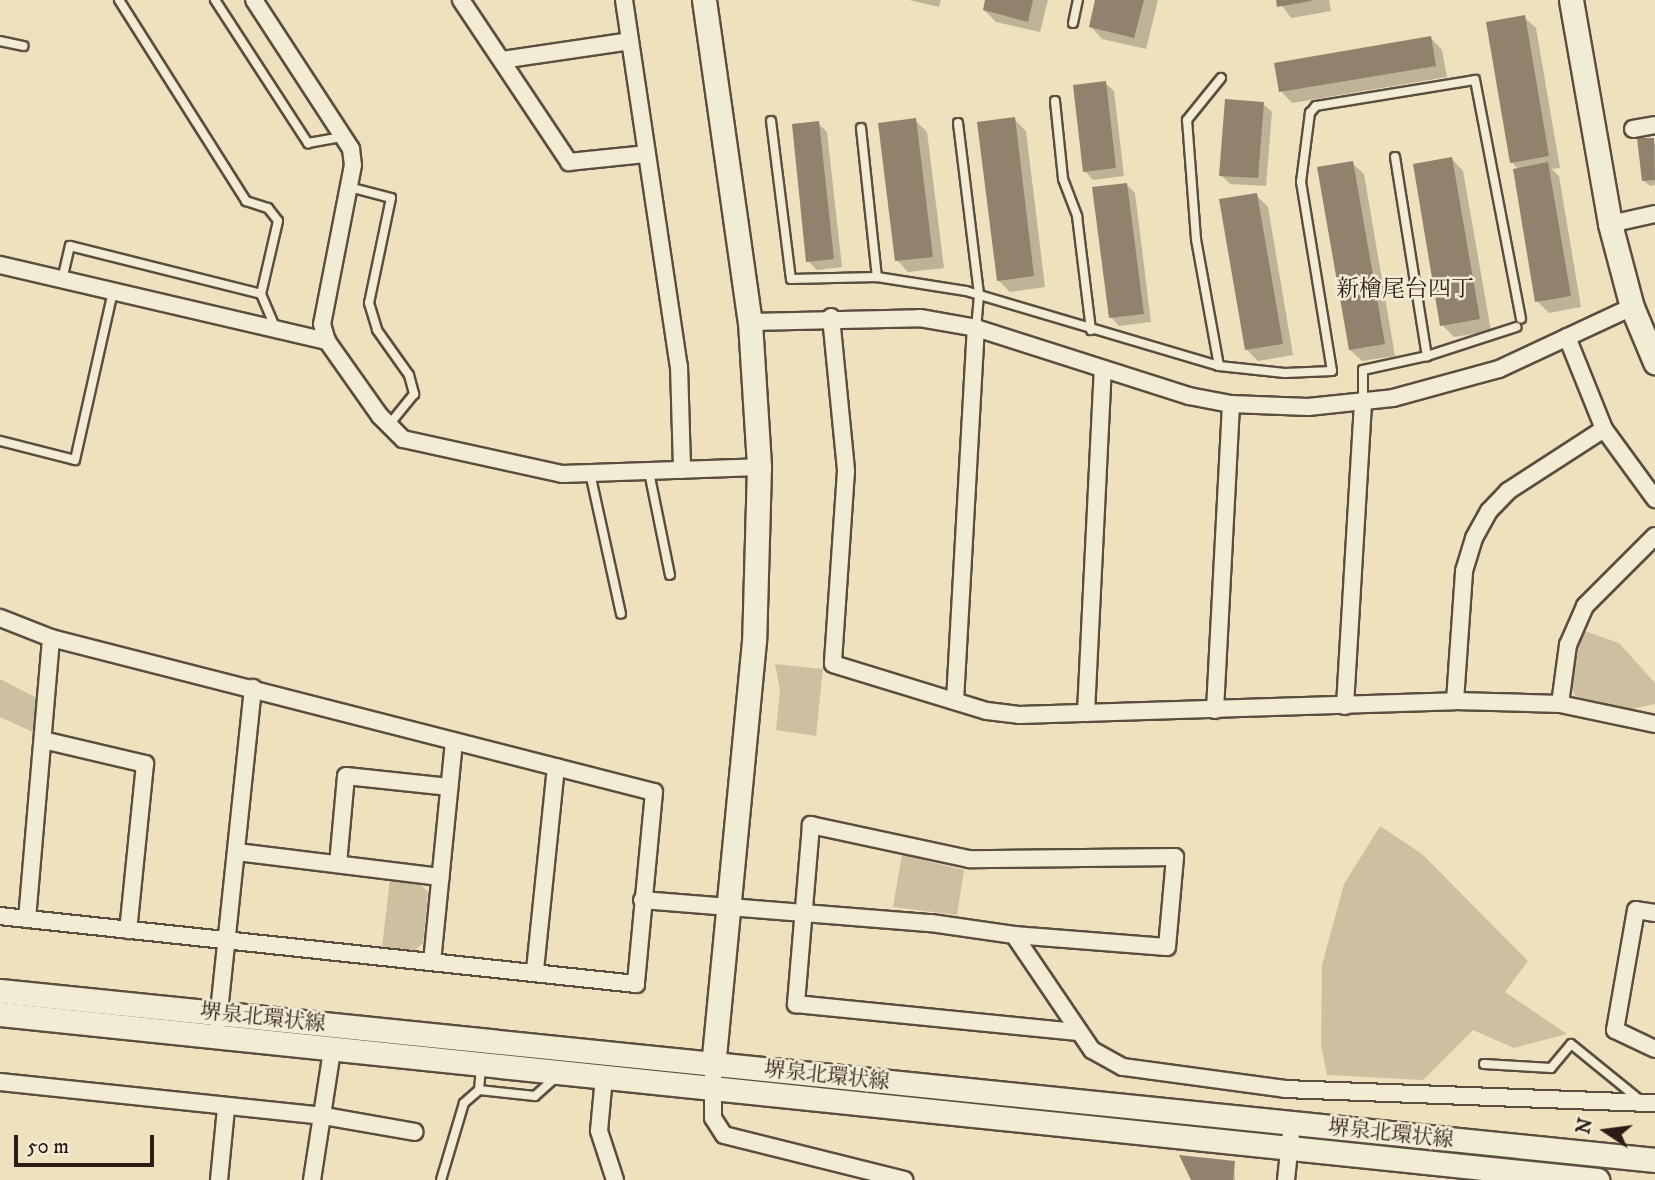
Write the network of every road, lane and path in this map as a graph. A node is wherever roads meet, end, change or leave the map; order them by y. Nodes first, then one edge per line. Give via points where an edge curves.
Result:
1 (119, 0) edge
2 (215, 0) edge
3 (254, 0) edge
4 (461, 0) edge
5 (624, 0) edge
6 (704, 0) edge
7 (1078, 0) edge
8 (1574, 1) edge
9 (1073, 23) dead end
10 (0, 41) edge
11 (630, 41) junction
12 (23, 46) dead end
13 (502, 60) junction
14 (1221, 78) dead end
15 (1055, 101) dead end
16 (771, 121) dead end
17 (958, 122) dead end
18 (1655, 125) edge
19 (861, 128) dead end
20 (1633, 129) dead end
21 (345, 137) junction
22 (647, 153) junction
23 (1395, 157) dead end
24 (349, 187) junction
25 (1655, 214) edge
26 (1610, 224) junction
27 (0, 265) edge
28 (877, 277) junction
29 (62, 280) junction
30 (113, 291) junction
31 (261, 295) junction
32 (979, 295) junction
33 (1632, 307) junction
34 (831, 317) junction
35 (750, 322) junction
36 (976, 328) junction
37 (276, 329) junction
38 (1091, 330) junction
39 (1567, 337) junction
40 (327, 341) junction
41 (1427, 356) junction
42 (1655, 362) edge
43 (1219, 366) junction
44 (1103, 371) junction
45 (1363, 402) junction
46 (1231, 404) junction
47 (389, 425) junction
48 (1604, 429) junction
49 (0, 441) edge
50 (759, 467) junction
51 (682, 470) junction
52 (649, 472) junction
53 (590, 473) junction
54 (1655, 499) edge
55 (1655, 536) edge
56 (670, 575) dead end
57 (621, 614) dead end
58 (0, 618) edge
59 (51, 638) junction
60 (253, 688) junction
61 (955, 701) junction
62 (1455, 701) junction
63 (1560, 704) junction
64 (1345, 706) junction
65 (1215, 710) junction
66 (1086, 713) junction
67 (1655, 724) edge
68 (43, 740) junction
69 (454, 741) junction
70 (556, 766) junction
71 (449, 787) junction
72 (237, 852) junction
73 (338, 864) junction
74 (440, 877) junction
75 (642, 900) junction
76 (729, 908) junction
77 (803, 912) junction
78 (1655, 913) edge
79 (0, 916) edge
80 (27, 919) junction
81 (128, 930) junction
82 (1014, 935) junction
83 (229, 939) junction
84 (432, 962) junction
85 (535, 970) junction
86 (0, 991) edge
87 (219, 1013) junction
88 (0, 1014) edge
89 (1078, 1032) junction
90 (216, 1038) junction
91 (1655, 1049) edge
92 (332, 1051) junction
93 (481, 1063) junction
94 (713, 1064) junction
95 (1484, 1064) dead end
96 (561, 1072) junction
97 (604, 1077) junction
98 (0, 1082) edge
99 (712, 1087) junction
100 (479, 1090) junction
101 (1649, 1102) edge
102 (226, 1108) junction
103 (324, 1116) junction
104 (415, 1132) dead end
105 (1291, 1135) junction
106 (1655, 1160) edge
107 (219, 1180) edge
108 (312, 1180) edge
109 (441, 1180) edge
110 (615, 1180) edge
111 (904, 1180) edge
112 (1286, 1180) edge
113 (1597, 1180) edge

1 - 31 lane via 246,201 268,208 278,221
2 - 21 lane via 307,143
3 - 21 street
4 - 13 street
5 - 11 street
6 - 35 main road
7 - 9 lane
8 - 26 main road
10 - 12 lane
11 - 13 street
11 - 22 street
13 - 22 street via 569,162
14 - 43 lane via 1187,120 1196,239
15 - 38 lane via 1063,179 1077,216
16 - 28 lane via 791,279
17 - 32 lane
18 - 20 street
19 - 28 lane
21 - 24 street via 354,165
22 - 51 street via 679,366
23 - 41 lane
24 - 40 street via 322,324
24 - 47 lane via 391,198 369,303 377,330 409,375 414,394
25 - 26 street
26 - 33 main road
27 - 29 street
28 - 32 lane
29 - 30 street
29 - 31 lane via 70,246
30 - 37 street
30 - 49 lane via 75,460
31 - 37 lane
32 - 36 lane
32 - 38 lane
33 - 39 street
33 - 42 main road
34 - 35 street
34 - 36 street via 920,318
34 - 61 street via 846,471 833,664
35 - 50 main road
36 - 44 street
36 - 61 street
37 - 40 street
38 - 43 lane
39 - 45 street via 1499,369
39 - 48 street
40 - 47 street
41 - 43 lane via 1519,323 1475,80 1316,106 1310,113 1301,182 1332,371 1285,373
41 - 45 lane via 1363,370
44 - 46 street
44 - 66 street
45 - 46 street via 1308,407
45 - 64 street
46 - 65 street
47 - 53 street via 403,439 562,474
48 - 54 street
48 - 62 street via 1508,491 1489,511 1474,538 1464,571
50 - 51 street
50 - 76 main road via 754,641
51 - 52 street
52 - 53 street
52 - 56 lane
53 - 57 lane
55 - 63 street via 1585,606 1568,645
58 - 59 street
59 - 60 street
59 - 68 street
60 - 69 street
60 - 72 street
61 - 66 street via 1020,715
62 - 63 street
62 - 64 street
63 - 67 street
64 - 65 street
65 - 66 street
68 - 80 street
68 - 81 street via 145,764
69 - 70 street
69 - 71 street
70 - 75 street via 654,792
70 - 85 street
71 - 73 street via 346,776
71 - 74 street
72 - 73 street
72 - 83 street
73 - 74 street
74 - 84 street
75 - 76 street
75 - 85 street via 635,984
76 - 77 street
76 - 94 main road
77 - 82 street
77 - 82 street via 811,825 969,859 1175,857 1167,947
77 - 89 street via 796,1004
78 - 91 street via 1636,910 1615,1030
79 - 80 street
80 - 81 street
81 - 83 street
82 - 89 street
83 - 84 street
83 - 87 street
84 - 85 street
86 - 87 main road, 堺泉北環状線
87 - 90 street
87 - 94 main road, 堺泉北環状線
88 - 90 main road, 堺泉北環状線
89 - 101 street via 1092,1050 1123,1067 1267,1087
90 - 92 main road, 堺泉北環状線
92 - 93 main road, 堺泉北環状線
92 - 103 street
93 - 96 main road, 堺泉北環状線
93 - 100 lane
94 - 99 street
94 - 105 main road, 堺泉北環状線
95 - 101 lane via 1551,1068 1571,1044
96 - 97 main road, 堺泉北環状線
96 - 100 lane via 535,1096
97 - 99 main road, 堺泉北環状線
97 - 110 street via 599,1131
98 - 102 street
99 - 105 main road, 堺泉北環状線
99 - 111 street via 713,1118 724,1135
100 - 109 lane via 464,1103
102 - 103 street
102 - 107 street
103 - 104 street
103 - 108 street
105 - 106 main road, 堺泉北環状線
105 - 112 street
105 - 113 main road, 堺泉北環状線

